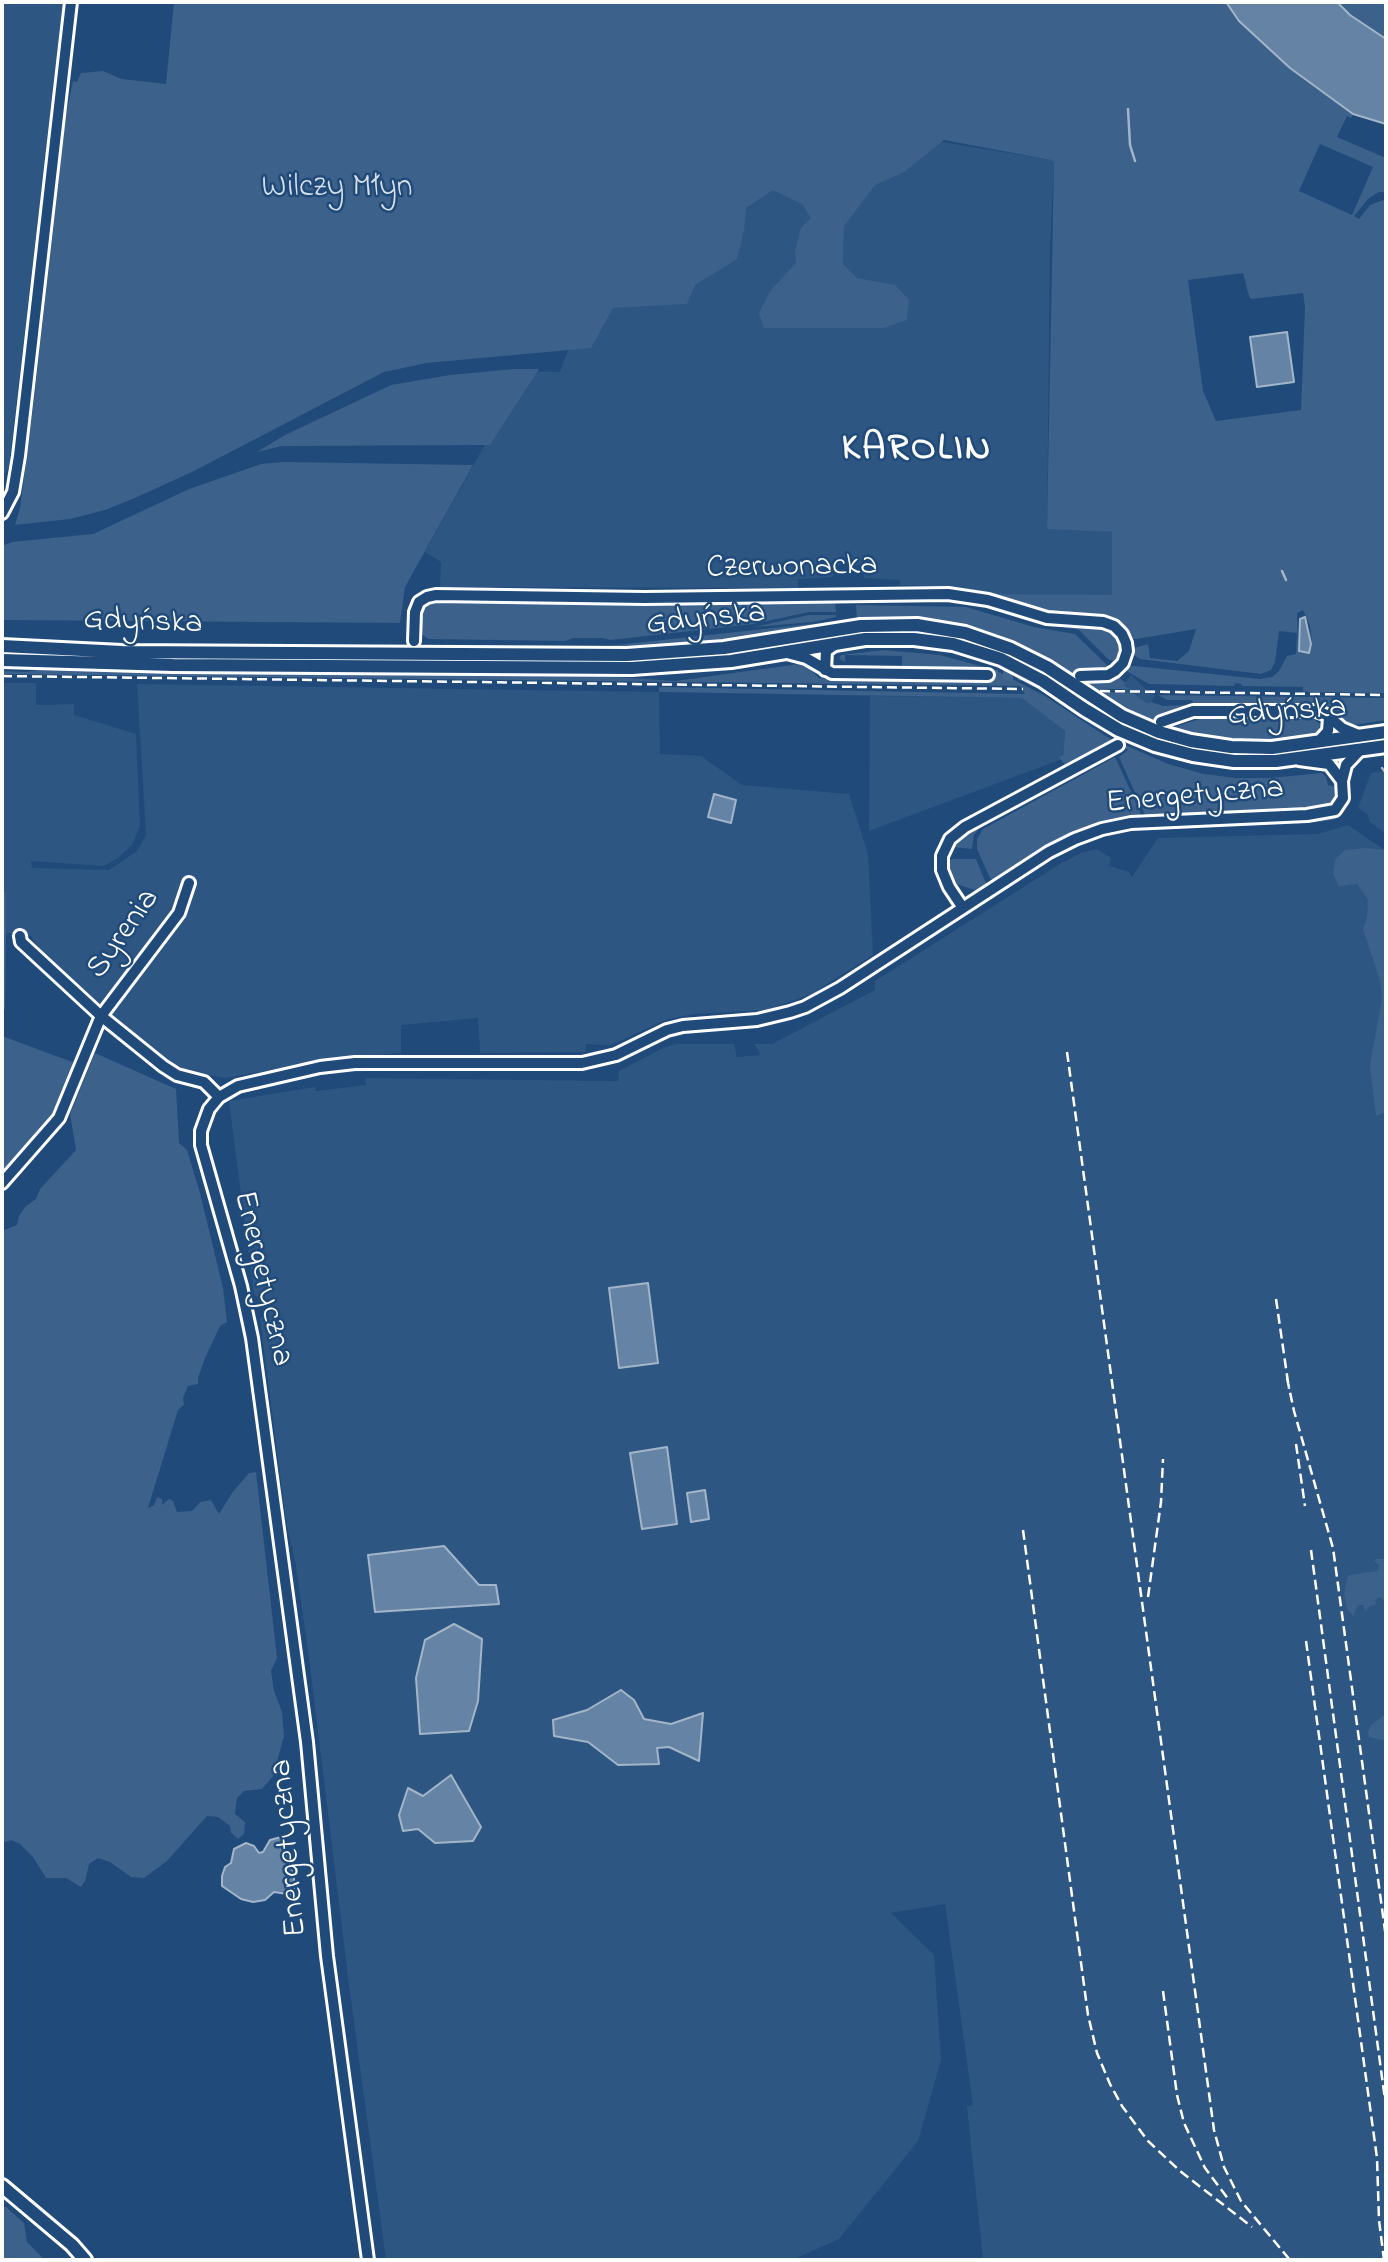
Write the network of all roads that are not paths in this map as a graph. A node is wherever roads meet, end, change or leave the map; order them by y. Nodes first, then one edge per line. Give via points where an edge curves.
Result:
1 (71, 2) edge
2 (2, 513) edge
3 (414, 641) junction
4 (836, 644) junction
5 (2, 646) edge
6 (787, 653) junction
7 (386, 655) junction
8 (451, 656) junction
9 (2, 660) edge
10 (825, 670) junction
11 (988, 675) tunnel mouth
12 (1080, 676) tunnel mouth
13 (1329, 717) junction
14 (1161, 722) dead end
15 (1386, 732) edge
16 (1318, 742) junction
17 (1360, 743) junction
18 (1118, 745) dead end
19 (1386, 746) edge
20 (1293, 759) junction
21 (1342, 781) junction
22 (189, 883) dead end
23 (963, 908) junction
24 (20, 936) dead end
25 (101, 1016) junction
26 (219, 1097) junction
27 (2, 1183) edge
28 (2, 2186) edge
29 (72, 2245) junction
30 (85, 2260) edge
31 (96, 2260) edge
32 (368, 2260) edge

1 - 2 street via 19,456 13,492
3 - 7 street
3 - 8 street
3 - 12 street, Czerwonacka via 419,602 436,595 948,594 1063,621 1114,626 1126,643 1123,663 1110,674
4 - 6 main road, Gdyńska
4 - 10 street via 825,654
4 - 20 main road, Gdyńska via 889,638 961,646 1023,669 1097,718 1155,745 1223,760
5 - 7 main road, Gdyńska
6 - 9 main road, Gdyńska via 618,668
6 - 10 street
7 - 8 main road, Gdyńska
8 - 16 main road, Gdyńska via 654,654 741,646 861,626 917,625 965,633 1011,649 1115,712 1175,737 1240,748
10 - 11 street via 839,674
13 - 14 street via 1316,711 1209,710 1182,713
13 - 16 street, Energetyczna via 1327,733
13 - 17 street
15 - 17 main road, Gdyńska
16 - 17 main road, Gdyńska
17 - 19 main road, Gdyńska
17 - 20 main road, Gdyńska
17 - 21 street, Energetyczna
18 - 23 street, Energetyczna via 950,839 942,870
20 - 21 street, Energetyczna via 1329,764
21 - 23 street, Energetyczna via 1341,803 1326,813 1144,822 1087,834 1049,852
22 - 25 street, Syrenia via 178,913
23 - 26 street, Energetyczna via 823,998 772,1017 675,1028 593,1062 340,1064 238,1086
24 - 25 street, Syrenia via 21,942
25 - 26 street via 163,1066 204,1082
25 - 27 street, Syrenia via 59,1118
26 - 32 street, Energetyczna via 204,1120 201,1145 252,1338 306,1731 327,1956
28 - 29 main road
29 - 30 main road
29 - 31 main road

